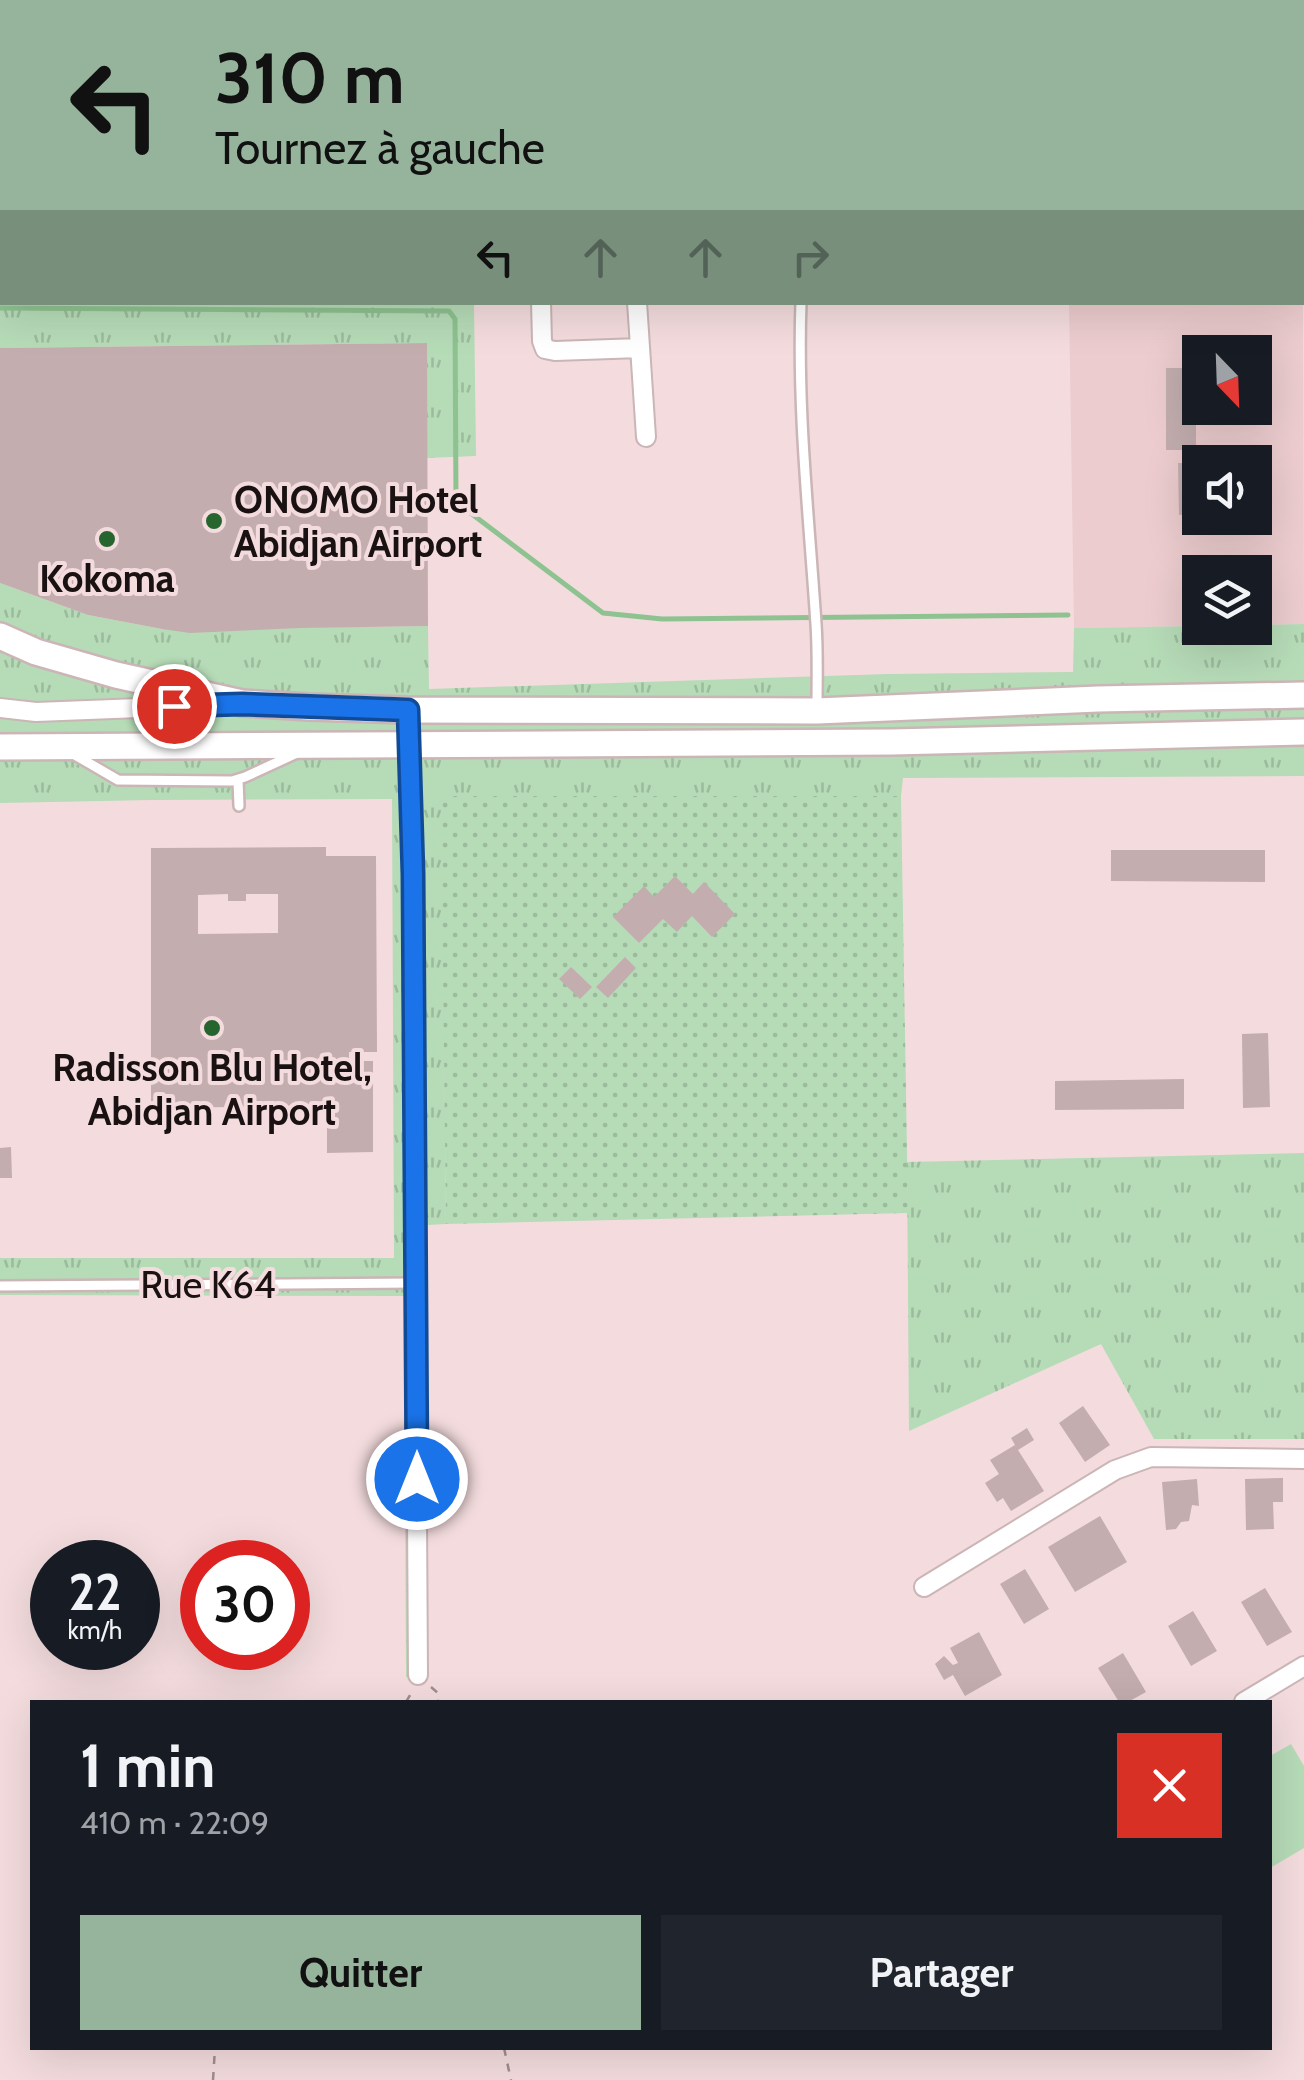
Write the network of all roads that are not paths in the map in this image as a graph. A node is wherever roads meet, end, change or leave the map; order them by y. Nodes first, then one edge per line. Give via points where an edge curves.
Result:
1 (541, 305) edge
2 (638, 305) edge
3 (801, 305) edge
4 (640, 348) junction
5 (646, 437) dead end
6 (0, 636) edge
7 (1304, 694) edge
8 (242, 704) junction
9 (309, 707) junction
10 (0, 708) edge
11 (408, 710) junction
12 (817, 711) junction
13 (1304, 732) edge
14 (312, 743) junction
15 (408, 743) junction
16 (60, 746) junction
17 (0, 747) edge
18 (238, 780) junction
19 (239, 806) dead end
20 (416, 1282) junction
21 (0, 1286) edge
22 (1304, 1458) edge
23 (924, 1587) dead end
24 (1304, 1666) edge
25 (418, 1676) dead end
26 (1247, 1700) edge

1 - 4 street via 546,349
2 - 4 street
3 - 12 lane
4 - 5 street
6 - 8 main road via 103,672
7 - 12 main road
8 - 9 main road
8 - 10 street
9 - 11 main road
9 - 14 main road
11 - 12 main road
11 - 15 street
13 - 15 main road
14 - 15 main road
14 - 16 main road
14 - 18 lane
15 - 20 street
16 - 17 main road
16 - 18 lane via 118,780
18 - 19 lane
20 - 21 lane, Rue K64
20 - 25 street
22 - 23 street via 1151,1457 1114,1470
24 - 26 street

